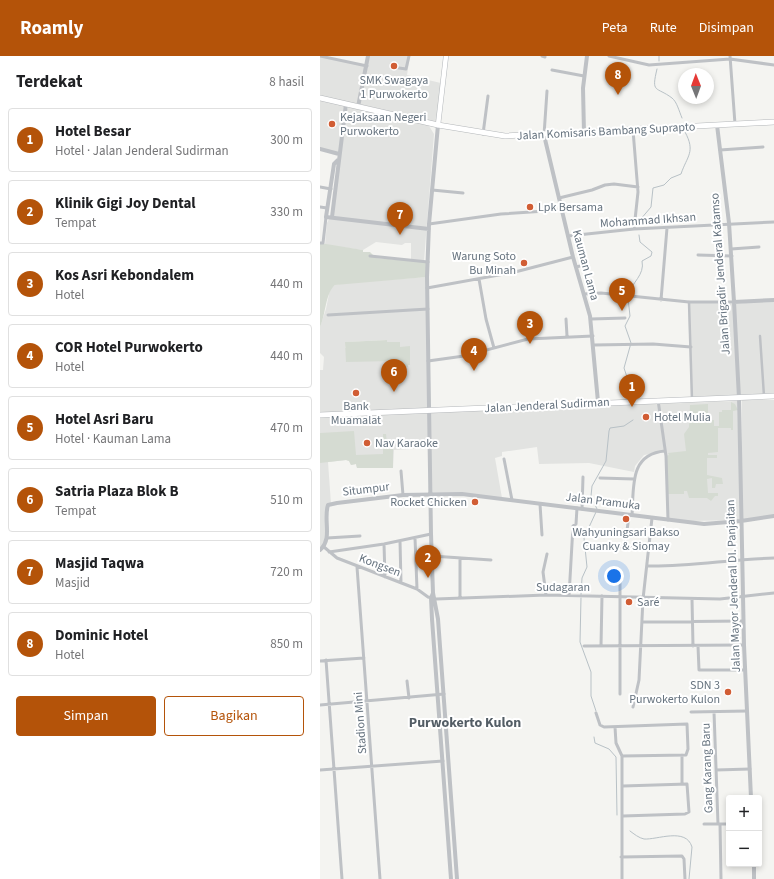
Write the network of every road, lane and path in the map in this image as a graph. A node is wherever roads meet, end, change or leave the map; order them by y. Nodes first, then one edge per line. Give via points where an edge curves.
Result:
1 (320, 56) edge
2 (368, 56) edge
3 (409, 56) edge
4 (446, 56) edge
5 (587, 56) edge
6 (609, 56) edge
7 (755, 56) edge
8 (730, 57) edge
9 (754, 62) junction
10 (774, 65) edge
11 (366, 66) junction
12 (392, 67) dead end
13 (552, 70) dead end
14 (584, 76) junction
15 (546, 91) dead end
16 (488, 96) dead end
17 (320, 98) edge
18 (346, 104) junction
19 (358, 107) junction
20 (774, 122) edge
21 (735, 124) junction
22 (438, 125) junction
23 (717, 125) junction
24 (633, 130) junction
25 (584, 133) junction
26 (483, 134) junction
27 (544, 135) junction
28 (763, 147) dead end
29 (320, 149) edge
30 (720, 150) junction
31 (339, 154) junction
32 (338, 160) junction
33 (320, 187) edge
34 (638, 187) junction
35 (330, 189) junction
36 (432, 190) junction
37 (463, 193) dead end
38 (559, 198) junction
39 (320, 207) edge
40 (327, 208) junction
41 (562, 210) junction
42 (326, 217) junction
43 (332, 217) junction
44 (774, 222) edge
45 (729, 223) junction
46 (320, 225) edge
47 (325, 226) junction
48 (429, 227) junction
49 (668, 228) junction
50 (634, 229) junction
51 (568, 236) junction
52 (320, 243) edge
53 (759, 247) dead end
54 (731, 249) junction
55 (698, 255) dead end
56 (370, 256) dead end
57 (573, 256) junction
58 (732, 256) junction
59 (428, 262) junction
60 (584, 265) dead end
61 (576, 267) junction
62 (479, 279) junction
63 (427, 288) junction
64 (584, 294) junction
65 (661, 300) junction
66 (774, 300) edge
67 (689, 302) junction
68 (734, 302) junction
69 (428, 309) junction
70 (328, 315) dead end
71 (625, 318) dead end
72 (566, 319) dead end
73 (591, 319) junction
74 (567, 336) junction
75 (593, 336) junction
76 (760, 336) dead end
77 (594, 345) junction
78 (690, 347) junction
79 (494, 348) junction
80 (428, 361) junction
81 (764, 396) junction
82 (774, 396) edge
83 (739, 398) junction
84 (658, 400) junction
85 (692, 400) junction
86 (598, 402) junction
87 (428, 410) junction
88 (320, 415) edge
89 (665, 451) junction
90 (504, 459) dead end
91 (401, 471) dead end
92 (583, 477) dead end
93 (600, 478) dead end
94 (634, 478) junction
95 (430, 494) junction
96 (403, 495) junction
97 (512, 500) junction
98 (540, 504) junction
99 (579, 509) junction
100 (631, 515) junction
101 (774, 516) edge
102 (652, 518) junction
103 (668, 520) junction
104 (741, 521) junction
105 (605, 532) dead end
106 (431, 534) junction
107 (627, 534) junction
108 (542, 535) dead end
109 (360, 536) dead end
110 (327, 538) junction
111 (415, 538) junction
112 (400, 541) junction
113 (384, 544) junction
114 (586, 544) dead end
115 (625, 546) junction
116 (324, 547) junction
117 (648, 549) junction
118 (320, 550) edge
119 (329, 552) junction
120 (547, 554) dead end
121 (432, 556) junction
122 (460, 558) junction
123 (774, 558) edge
124 (742, 559) junction
125 (492, 560) dead end
126 (647, 566) junction
127 (357, 567) junction
128 (620, 571) dead end
129 (385, 577) junction
130 (401, 583) junction
131 (417, 589) junction
132 (774, 593) edge
133 (546, 595) junction
134 (569, 596) junction
135 (602, 596) junction
136 (460, 597) junction
137 (620, 597) junction
138 (743, 597) junction
139 (434, 598) junction
140 (643, 599) junction
141 (692, 599) junction
142 (743, 621) junction
143 (642, 622) junction
144 (693, 622) junction
145 (440, 642) junction
146 (434, 643) junction
147 (619, 645) junction
148 (744, 645) junction
149 (584, 646) dead end
150 (601, 646) junction
151 (640, 646) junction
152 (693, 646) junction
153 (698, 646) junction
154 (364, 658) junction
155 (326, 660) junction
156 (320, 661) edge
157 (745, 670) junction
158 (407, 681) dead end
159 (438, 694) junction
160 (444, 694) junction
161 (620, 694) dead end
162 (409, 698) junction
163 (368, 702) junction
164 (329, 704) junction
165 (320, 705) edge
166 (633, 707) dead end
167 (747, 711) junction
168 (691, 712) dead end
169 (714, 712) junction
170 (596, 713) dead end
171 (616, 727) junction
172 (622, 756) junction
173 (682, 756) junction
174 (441, 761) junction
175 (372, 766) junction
176 (334, 769) junction
177 (750, 769) junction
178 (320, 770) edge
179 (716, 770) junction
180 (682, 784) junction
181 (622, 786) junction
182 (751, 795) edge
183 (623, 816) junction
184 (704, 824) dead end
185 (719, 824) junction
186 (726, 824) edge
187 (622, 857) junction
188 (754, 867) edge
189 (342, 879) edge
190 (380, 879) edge
191 (451, 879) edge
192 (457, 879) edge
193 (622, 879) edge
194 (685, 879) edge
195 (721, 879) edge
196 (754, 879) edge

1 - 11 street
2 - 11 street
3 - 12 street via 406,70
4 - 22 main road
5 - 14 street
6 - 8 street via 649,65
7 - 9 street
8 - 9 street
8 - 21 street
9 - 10 street
11 - 19 street
13 - 14 street
14 - 25 street
15 - 27 street
16 - 26 street
17 - 18 main road, Jalan Komisaris Bambang Suprapto
18 - 19 main road, Jalan Komisaris Bambang Suprapto
18 - 31 street
19 - 22 main road, Jalan Komisaris Bambang Suprapto
20 - 21 main road, Jalan Komisaris Bambang Suprapto
21 - 23 main road, Jalan Komisaris Bambang Suprapto
22 - 26 main road, Jalan Komisaris Bambang Suprapto
22 - 36 street
23 - 24 main road, Jalan Komisaris Bambang Suprapto
23 - 30 street, Jalan Brigadir Jenderal Katamso
24 - 25 main road, Jalan Komisaris Bambang Suprapto
24 - 34 street
25 - 27 main road, Jalan Komisaris Bambang Suprapto
26 - 27 main road, Jalan Komisaris Bambang Suprapto
27 - 38 street, Kauman Lama
28 - 30 street
29 - 31 street
30 - 45 street, Jalan Brigadir Jenderal Katamso
31 - 32 street
32 - 35 street via 334,164
32 - 43 street
33 - 35 street
34 - 38 street via 609,184
34 - 50 street
35 - 40 street
36 - 37 street
36 - 48 street
38 - 41 street, Kauman Lama
39 - 40 street
40 - 42 street
41 - 48 street via 501,214
41 - 51 street, Kauman Lama
42 - 43 street
42 - 47 street
43 - 48 street
44 - 45 street, Mohammad Ikhsan
45 - 49 street, Mohammad Ikhsan
45 - 54 street, Jalan Brigadir Jenderal Katamso
46 - 47 street
47 - 52 street via 323,244
48 - 59 street
49 - 50 street, Mohammad Ikhsan
49 - 65 street
50 - 51 street, Mohammad Ikhsan
51 - 57 street, Kauman Lama
53 - 54 street
54 - 58 street, Jalan Brigadir Jenderal Katamso
55 - 58 street
56 - 59 street
57 - 61 street, Kauman Lama
57 - 62 street
58 - 68 street, Jalan Brigadir Jenderal Katamso
59 - 63 street
60 - 61 street
61 - 64 street, Kauman Lama
62 - 63 street
62 - 79 street
63 - 69 street
64 - 65 street via 601,293
64 - 73 street, Kauman Lama
65 - 67 street
66 - 68 street
67 - 68 street
67 - 78 street
68 - 83 street, Jalan Brigadir Jenderal Katamso
69 - 70 street
69 - 80 street
71 - 73 street
72 - 74 street
73 - 75 street, Kauman Lama
74 - 75 street
74 - 79 street via 528,340
75 - 77 street, Kauman Lama
76 - 81 street
77 - 78 street
77 - 86 street, Kauman Lama
78 - 85 street
79 - 80 street
80 - 87 street
81 - 82 main road, Jalan Jenderal Sudirman
81 - 83 main road, Jalan Jenderal Sudirman
83 - 85 main road, Jalan Jenderal Sudirman
83 - 104 street, Jalan Mayor Jenderal DI. Panjaitan
84 - 85 main road, Jalan Jenderal Sudirman
84 - 86 main road, Jalan Jenderal Sudirman
84 - 89 street
86 - 87 main road, Jalan Jenderal Sudirman
87 - 88 main road, Jalan Jenderal Sudirman
87 - 95 street
89 - 94 street via 644,457
89 - 103 street
90 - 97 street
91 - 96 street
92 - 99 street
93 - 94 street
94 - 100 street
95 - 96 street, Situmpur
95 - 97 street, Jalan Pramuka via 462,494
95 - 106 street
96 - 110 street, Situmpur via 331,504 326,512
97 - 98 street, Jalan Pramuka
98 - 99 street, Jalan Pramuka
98 - 108 street
99 - 100 street, Jalan Pramuka
99 - 134 street via 576,524 573,526
100 - 102 street, Jalan Pramuka
100 - 107 street
101 - 104 street, Jalan Pramuka
102 - 103 street, Jalan Pramuka
102 - 117 street
103 - 104 street, Jalan Pramuka via 704,524
104 - 124 street, Jalan Mayor Jenderal DI. Panjaitan
105 - 107 street
106 - 111 street
106 - 121 street
107 - 115 street
109 - 110 street
110 - 116 street, Situmpur
111 - 112 street
111 - 131 street
112 - 113 street
112 - 130 street
113 - 119 street
113 - 129 street
114 - 115 street
115 - 117 street
116 - 118 street
116 - 119 street, Kongsen
117 - 126 street
119 - 127 street, Kongsen
120 - 133 street via 543,572
121 - 122 street
121 - 139 street
122 - 125 street
122 - 136 street
123 - 124 street
124 - 126 street via 679,566
124 - 138 street, Jalan Mayor Jenderal DI. Panjaitan
126 - 140 street
127 - 129 street, Kongsen
127 - 154 street, Stadion Mini
128 - 137 street
129 - 130 street, Kongsen
130 - 131 street, Kongsen
131 - 139 street, Kongsen
132 - 138 street, Sudagaran
133 - 134 street, Sudagaran
133 - 136 street, Sudagaran
134 - 135 street, Sudagaran
135 - 137 street, Sudagaran
135 - 150 street
136 - 139 street, Sudagaran
137 - 140 street, Sudagaran
137 - 147 street
138 - 141 street, Sudagaran
138 - 142 street, Jalan Mayor Jenderal DI. Panjaitan
139 - 145 street
139 - 146 street
140 - 141 street, Sudagaran
140 - 143 street
141 - 144 street
142 - 144 street
142 - 148 street, Jalan Mayor Jenderal DI. Panjaitan
143 - 144 street
143 - 151 street
144 - 152 street
145 - 146 street
145 - 160 street
146 - 159 street
147 - 150 street
147 - 151 street
147 - 161 street
148 - 153 street
148 - 157 street, Jalan Mayor Jenderal DI. Panjaitan
149 - 150 street
151 - 152 street
151 - 166 street via 639,680
152 - 153 street
153 - 157 street via 699,670
154 - 155 street
154 - 163 street, Stadion Mini
155 - 156 street
155 - 164 street
157 - 167 street, Jalan Mayor Jenderal DI. Panjaitan
158 - 162 street
159 - 160 street
159 - 162 street
159 - 174 street
160 - 192 street
162 - 163 street
163 - 164 street
163 - 175 street, Stadion Mini
164 - 165 street
164 - 176 street
167 - 169 street
167 - 177 street, Jalan Mayor Jenderal DI. Panjaitan
168 - 169 street
169 - 179 street, Gang Karang Baru
170 - 171 street via 602,726
171 - 172 street via 616,743
171 - 173 street via 687,724 688,752
172 - 173 street
172 - 181 street
173 - 180 street
174 - 175 street
174 - 191 street
175 - 176 street
175 - 190 street, Stadion Mini
176 - 178 street
176 - 189 street
177 - 179 street
177 - 182 street, Jalan Mayor Jenderal DI. Panjaitan
179 - 185 street, Gang Karang Baru
180 - 181 street
180 - 183 street via 688,786 687,814
181 - 183 street
183 - 187 street
184 - 185 street, Gang Karang Baru
185 - 186 street, Gang Karang Baru
185 - 195 street, Gang Karang Baru
187 - 193 street
187 - 194 street via 682,856
188 - 196 street

